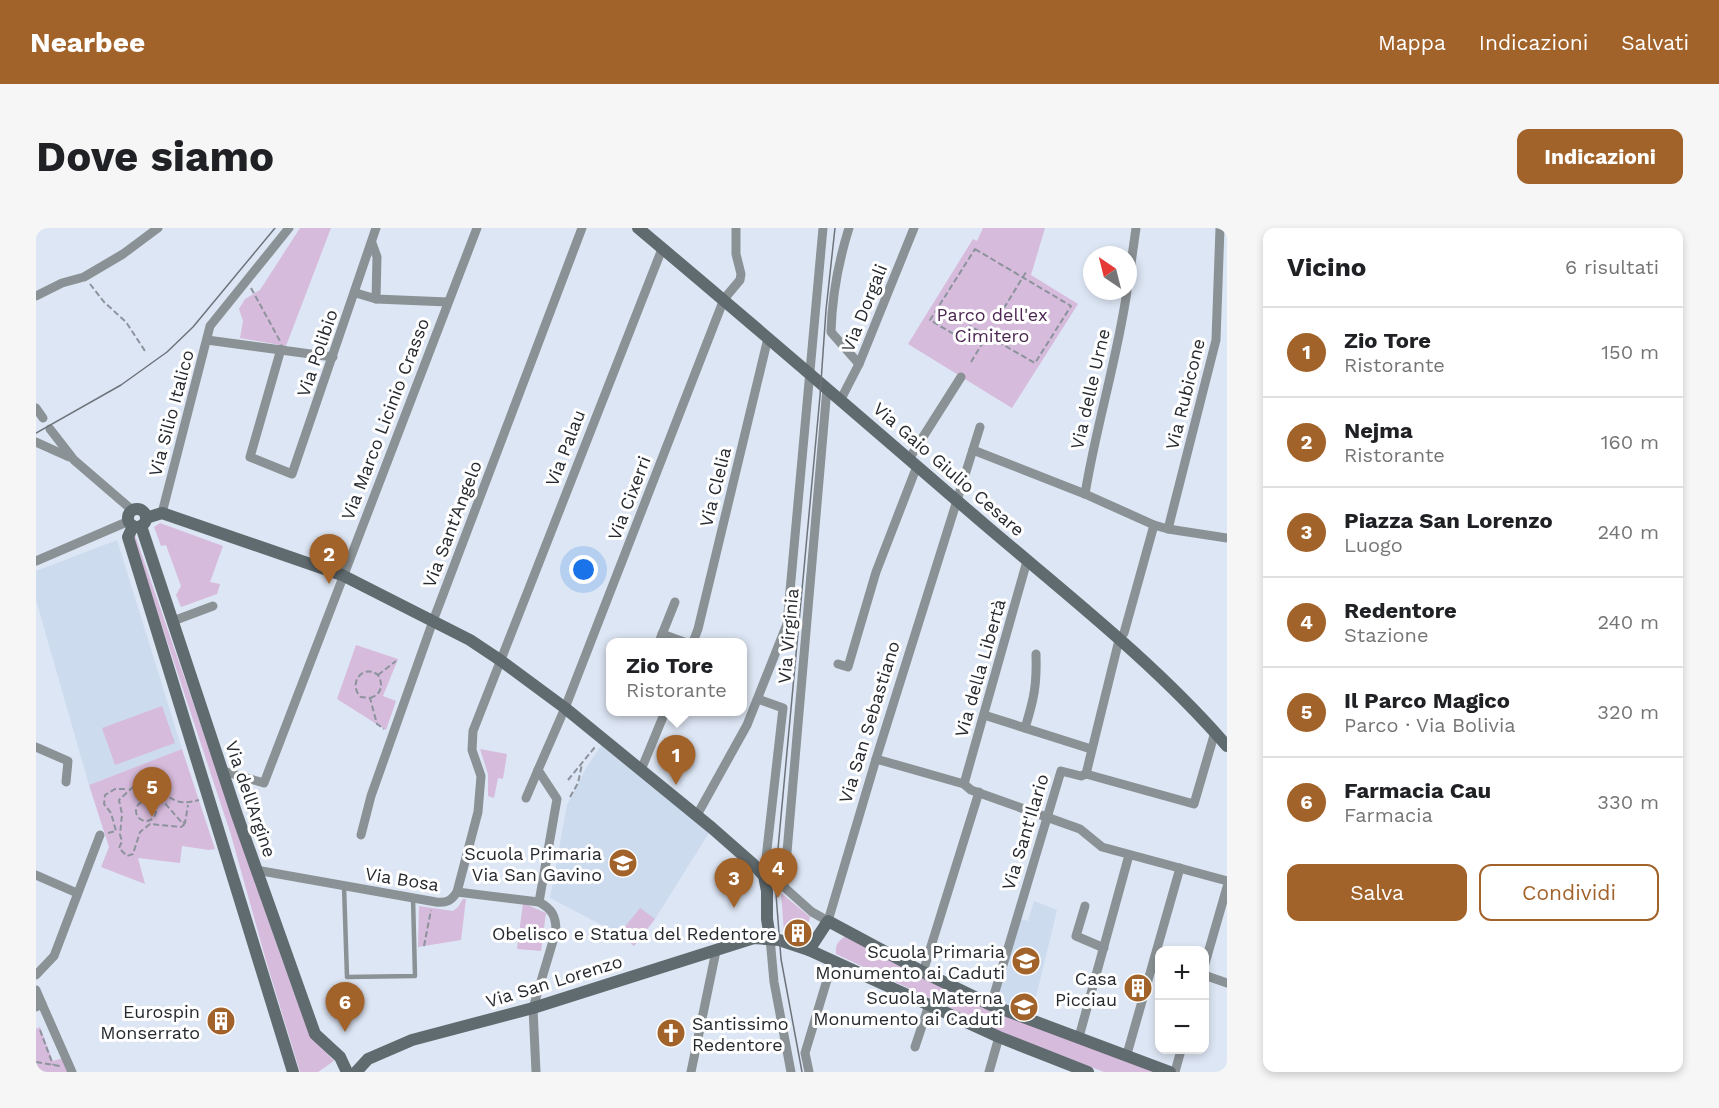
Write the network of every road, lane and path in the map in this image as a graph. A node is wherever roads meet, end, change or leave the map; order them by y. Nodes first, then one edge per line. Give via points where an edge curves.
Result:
1 (158, 228) edge
2 (289, 228) edge
3 (376, 228) edge
4 (477, 228) edge
5 (582, 228) edge
6 (736, 228) edge
7 (823, 228) edge
8 (849, 228) edge
9 (914, 228) edge
10 (1135, 228) edge
11 (1220, 228) edge
12 (641, 229) edge
13 (372, 243) junction
14 (1133, 246) edge
15 (662, 249) junction
16 (1026, 272) dead end
17 (84, 277) junction
18 (1023, 277) junction
19 (247, 280) junction
20 (356, 293) junction
21 (36, 296) edge
22 (376, 300) junction
23 (724, 300) junction
24 (1126, 300) edge
25 (448, 302) junction
26 (988, 336) junction
27 (768, 338) junction
28 (207, 340) junction
29 (281, 349) junction
30 (145, 351) dead end
31 (333, 357) junction
32 (971, 362) dead end
33 (859, 364) junction
34 (808, 373) junction
35 (961, 377) dead end
36 (827, 388) junction
37 (841, 399) junction
38 (36, 408) edge
39 (43, 418) dead end
40 (980, 427) dead end
41 (50, 429) dead end
42 (36, 442) edge
43 (973, 450) junction
44 (74, 459) junction
45 (913, 462) junction
46 (1085, 494) junction
47 (956, 500) junction
48 (162, 513) junction
49 (136, 520) junction
50 (1154, 525) junction
51 (1168, 529) junction
52 (1227, 538) edge
53 (36, 561) edge
54 (1028, 561) junction
55 (342, 575) junction
56 (675, 602) dead end
57 (213, 606) dead end
58 (173, 621) junction
59 (433, 621) junction
60 (660, 638) edge
61 (695, 638) edge
62 (1119, 640) junction
63 (1036, 654) dead end
64 (500, 660) junction
65 (396, 662) dead end
66 (838, 664) dead end
67 (378, 675) junction
68 (370, 698) junction
69 (758, 699) junction
70 (565, 708) junction
71 (984, 715) junction
72 (663, 716) edge
73 (377, 724) dead end
74 (1024, 728) junction
75 (1215, 732) junction
76 (602, 738) junction
77 (1227, 746) edge
78 (36, 747) edge
79 (1091, 749) junction
80 (876, 759) junction
81 (582, 763) junction
82 (538, 770) junction
83 (641, 770) junction
84 (223, 771) junction
85 (1086, 774) junction
86 (155, 776) dead end
87 (568, 780) dead end
88 (66, 782) dead end
89 (150, 783) junction
90 (156, 784) junction
91 (964, 784) junction
92 (129, 789) junction
93 (979, 792) junction
94 (570, 797) dead end
95 (526, 798) dead end
96 (163, 801) junction
97 (200, 801) dead end
98 (191, 803) junction
99 (154, 806) junction
100 (697, 815) junction
101 (1046, 818) junction
102 (150, 819) junction
103 (183, 822) junction
104 (150, 824) junction
105 (100, 835) dead end
106 (120, 835) junction
107 (361, 835) dead end
108 (1129, 855) junction
109 (1180, 868) junction
110 (256, 870) junction
111 (36, 875) edge
112 (764, 876) junction
113 (1227, 881) edge
114 (345, 886) junction
115 (1227, 887) edge
116 (457, 892) junction
117 (77, 893) junction
118 (413, 898) junction
119 (432, 902) junction
120 (539, 902) junction
121 (1085, 906) dead end
122 (828, 921) junction
123 (801, 925) dead end
124 (808, 928) dead end
125 (770, 938) junction
126 (424, 946) dead end
127 (1104, 948) junction
128 (809, 950) junction
129 (1209, 950) edge
130 (716, 951) junction
131 (833, 960) junction
132 (923, 972) junction
133 (36, 975) edge
134 (1209, 977) edge
135 (1227, 983) edge
136 (36, 990) edge
137 (39, 1005) edge
138 (929, 1005) junction
139 (991, 1005) junction
140 (533, 1008) junction
141 (39, 1030) dead end
142 (999, 1037) junction
143 (1079, 1037) junction
144 (915, 1047) dead end
145 (1127, 1054) junction
146 (1179, 1054) edge
147 (36, 1062) edge
148 (53, 1065) junction
149 (71, 1070) edge
150 (293, 1072) edge
151 (347, 1072) edge
152 (356, 1072) edge
153 (536, 1072) edge
154 (692, 1072) edge
155 (791, 1072) edge
156 (809, 1072) edge
157 (989, 1072) edge
158 (1088, 1072) edge
159 (1172, 1072) edge

1 - 17 street
2 - 19 street
3 - 13 street, Via Polibio
4 - 25 street, Via Marco Licinio Crasso
5 - 59 street, Via Sant'Angelo
6 - 23 street, Via Cixerri via 741,274
7 - 34 street, Via Virginia
8 - 33 street via 837,266 831,332
9 - 33 street, Via Dorgali
10 - 14 street
11 - 51 street, Via Rubicone via 1216,340
12 - 15 street, Via Gaio Giulio Cesare
13 - 20 street, Via Polibio
13 - 22 street, Via Polibio via 377,256
15 - 23 street, Via Gaio Giulio Cesare
15 - 64 street, Via Palau
16 - 18 path
17 - 21 street
17 - 30 path via 126,322
18 - 26 path
18 - 26 path via 1071,306 1039,361 1035,363
18 - 26 path via 975,249 930,320 962,339 970,326
19 - 28 street via 210,326
19 - 29 path via 280,339
20 - 22 street
20 - 31 street, Via Polibio
22 - 25 street
23 - 27 street, Via Gaio Giulio Cesare
23 - 70 street, Via Cixerri
24 - 46 street, Via delle Urne
25 - 55 street, Via Marco Licinio Crasso
26 - 32 path
27 - 34 street, Via Gaio Giulio Cesare
27 - 61 street, Via Clelia
28 - 29 street, Via Silio Italico
28 - 48 street, Via Silio Italico
29 - 31 street, Via Silio Italico
29 - 31 street, Via Polibio via 250,458 292,474
33 - 37 street, Via Dorgali
34 - 36 street, Via Gaio Giulio Cesare
34 - 69 street, Via Virginia via 787,624
35 - 45 street
36 - 37 street, Via Gaio Giulio Cesare
36 - 122 street, Via Virginia via 783,887
37 - 45 street, Via Gaio Giulio Cesare
38 - 39 street
40 - 43 street, Via San Sebastiano
41 - 44 street
42 - 44 street
43 - 46 street
43 - 47 street, Via San Sebastiano
44 - 49 street
45 - 47 street, Via Gaio Giulio Cesare
45 - 66 street via 848,667
46 - 50 street
47 - 54 street, Via Gaio Giulio Cesare
47 - 80 street, Via San Sebastiano
48 - 49 street
48 - 55 street
49 - 53 street
49 - 58 street, Via dell'Argine
49 - 150 street via 128,537
50 - 51 street
50 - 62 street
51 - 52 street
54 - 62 street, Via Gaio Giulio Cesare
54 - 71 street, Via della Libertà
55 - 59 street
55 - 84 street, Via Marco Licinio Crasso via 264,783
56 - 60 street
57 - 58 street
58 - 84 street, Via dell'Argine
59 - 64 street
59 - 107 street, Via Sant'Angelo
62 - 75 street, Via Gaio Giulio Cesare
62 - 79 street
63 - 74 street via 1035,699
64 - 70 street
64 - 116 street, Via Palau via 473,731 472,750 481,776
65 - 67 path
67 - 68 path via 381,689
67 - 68 path via 365,671 356,680 357,694
68 - 73 path
69 - 100 street, Via Virginia
69 - 112 street, Via Virginia via 783,708
70 - 76 street
70 - 82 street, Via Cixerri
71 - 74 street
71 - 91 street, Via della Libertà
72 - 83 street
74 - 79 street
75 - 77 street, Via Gaio Giulio Cesare
75 - 85 street, Via Sant'Ilario via 1194,804
76 - 81 path
76 - 83 street
78 - 88 street via 68,761
79 - 85 street
80 - 91 street
80 - 122 street, Via San Sebastiano
81 - 87 path
81 - 94 path
82 - 95 street, Via Cixerri
82 - 120 street via 557,799
83 - 100 street
84 - 110 street, Via dell'Argine
85 - 101 street, Via Sant'Ilario via 1060,771
86 - 90 path
89 - 90 path
89 - 92 path
89 - 96 path
90 - 98 path via 177,803
91 - 93 street
92 - 106 path via 119,800
92 - 106 path via 110,791 103,800 115,832
93 - 101 street
93 - 132 street
96 - 99 path
96 - 103 path
97 - 98 path
98 - 103 path
99 - 102 path
99 - 102 path via 146,801 136,808 141,819
100 - 112 street
101 - 108 street via 1080,830 1102,847
101 - 139 street, Via Sant'Ilario
102 - 104 path
103 - 104 path via 181,827
104 - 106 path via 140,832 130,856 119,848
105 - 117 street
108 - 109 street
108 - 127 street
109 - 113 street
109 - 145 street
110 - 114 street, Via Bosa
110 - 151 street, Via dell'Argine via 315,1034 340,1057
111 - 117 street
112 - 125 street
114 - 118 street, Via Bosa
114 - 118 lane via 347,977 415,976
115 - 129 street
116 - 119 street, Via Bosa via 446,903
116 - 120 street, Via Bosa
117 - 133 street via 54,956
118 - 119 street, Via Bosa
119 - 126 path
120 - 140 street via 549,907 556,919
121 - 127 street via 1076,936
122 - 128 street, Via San Sebastiano
122 - 132 street
123 - 124 path
125 - 128 street
125 - 130 street, Via San Lorenzo via 754,938
125 - 155 street
127 - 143 street
128 - 131 street
130 - 140 street, Via San Lorenzo
130 - 154 street
131 - 138 street
131 - 156 street via 805,1053
132 - 139 street
134 - 135 street
136 - 137 street
137 - 149 street
138 - 142 street
138 - 144 street
139 - 143 street
140 - 152 street, Via San Lorenzo via 412,1040 368,1059
140 - 153 street
141 - 148 path
142 - 157 street
142 - 158 street
143 - 145 street
145 - 159 street
146 - 159 street
147 - 148 path
148 - 149 path

